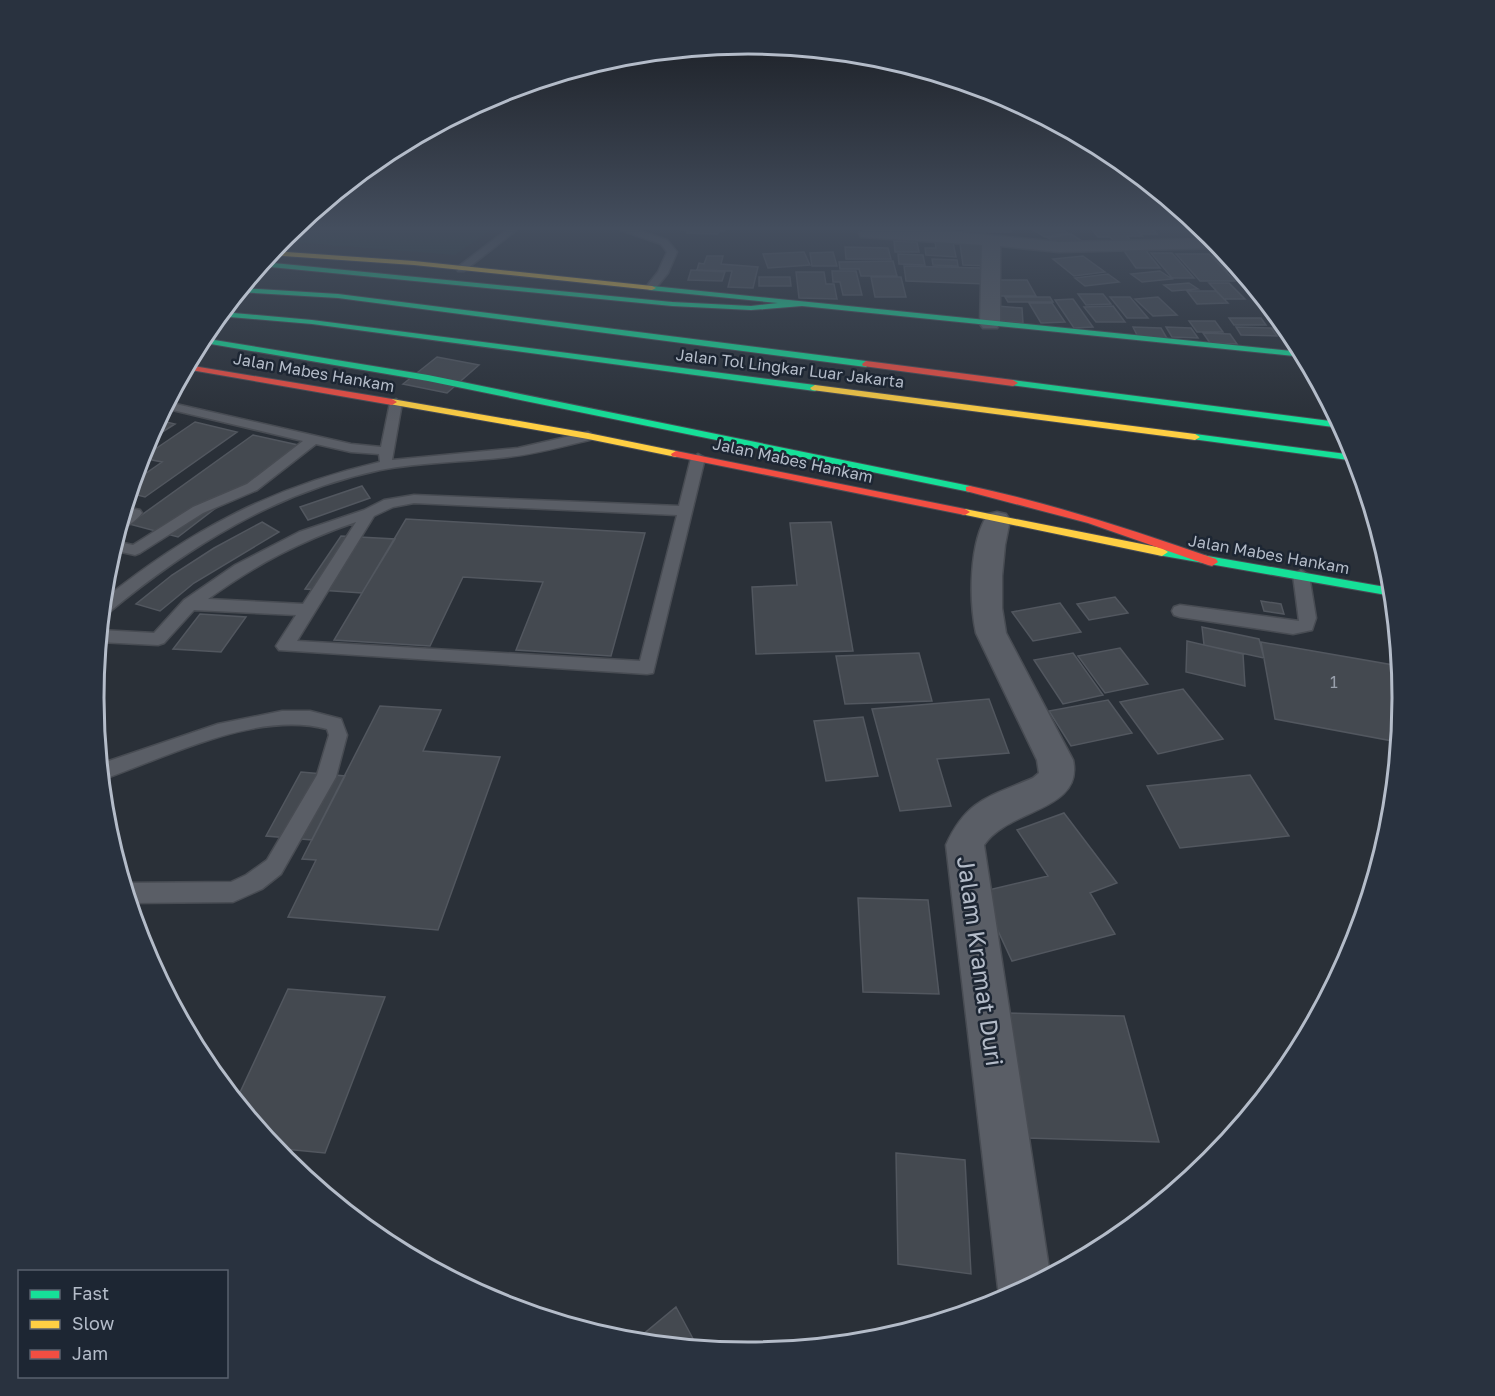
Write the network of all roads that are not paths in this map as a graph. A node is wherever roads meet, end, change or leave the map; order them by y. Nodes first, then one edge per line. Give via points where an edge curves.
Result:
1 (291, 293) edge
2 (560, 293) edge
3 (711, 293) edge
4 (990, 293) edge
5 (808, 303) junction
6 (230, 315) edge
7 (990, 324) junction
8 (211, 342) edge
9 (1292, 355) edge
10 (195, 368) edge
11 (396, 403) junction
12 (173, 407) edge
13 (1330, 424) edge
14 (588, 436) junction
15 (314, 439) junction
16 (1344, 457) edge
17 (385, 458) junction
18 (698, 458) junction
19 (686, 511) junction
20 (369, 513) junction
21 (997, 520) junction
22 (121, 548) edge
23 (1212, 562) junction
24 (1300, 575) junction
25 (1382, 590) edge
26 (111, 602) edge
27 (190, 604) junction
28 (308, 610) junction
29 (1180, 610) dead end
30 (107, 636) edge
31 (108, 769) edge
32 (134, 893) edge
33 (1024, 1280) edge

1 - 13 main road, Jalan Tol Lingkar Luar Jakarta
2 - 5 main road via 751,308
3 - 5 main road
4 - 7 street
5 - 7 main road
6 - 16 main road, Jalan Tol Lingkar Luar Jakarta via 312,322
7 - 9 main road
8 - 23 main road via 428,378 1010,497 1101,522
10 - 11 main road, Jalan Mabes Hankam
11 - 14 main road, Jalan Mabes Hankam
11 - 17 lane
12 - 15 lane
14 - 17 lane via 511,453
14 - 18 main road, Jalan Mabes Hankam
15 - 17 lane
15 - 22 lane via 252,487 198,510 135,550
17 - 26 lane via 317,482 211,529
18 - 19 lane
18 - 21 main road, Jalan Mabes Hankam
19 - 20 lane via 414,499 389,503
19 - 28 lane via 647,668 285,646
20 - 27 lane via 304,535 240,569
20 - 28 lane
21 - 23 main road, Jalan Mabes Hankam
21 - 33 street, Jalam Kramat Duri via 991,543 987,621 1057,768 1053,784 981,819 965,845
23 - 24 main road, Jalan Mabes Hankam
24 - 25 main road, Jalan Mabes Hankam
24 - 29 lane via 1306,626 1293,628
27 - 28 lane
27 - 30 lane via 158,639
31 - 32 lane via 253,722 287,717 324,720 334,724 338,735 326,777 274,867 232,892

